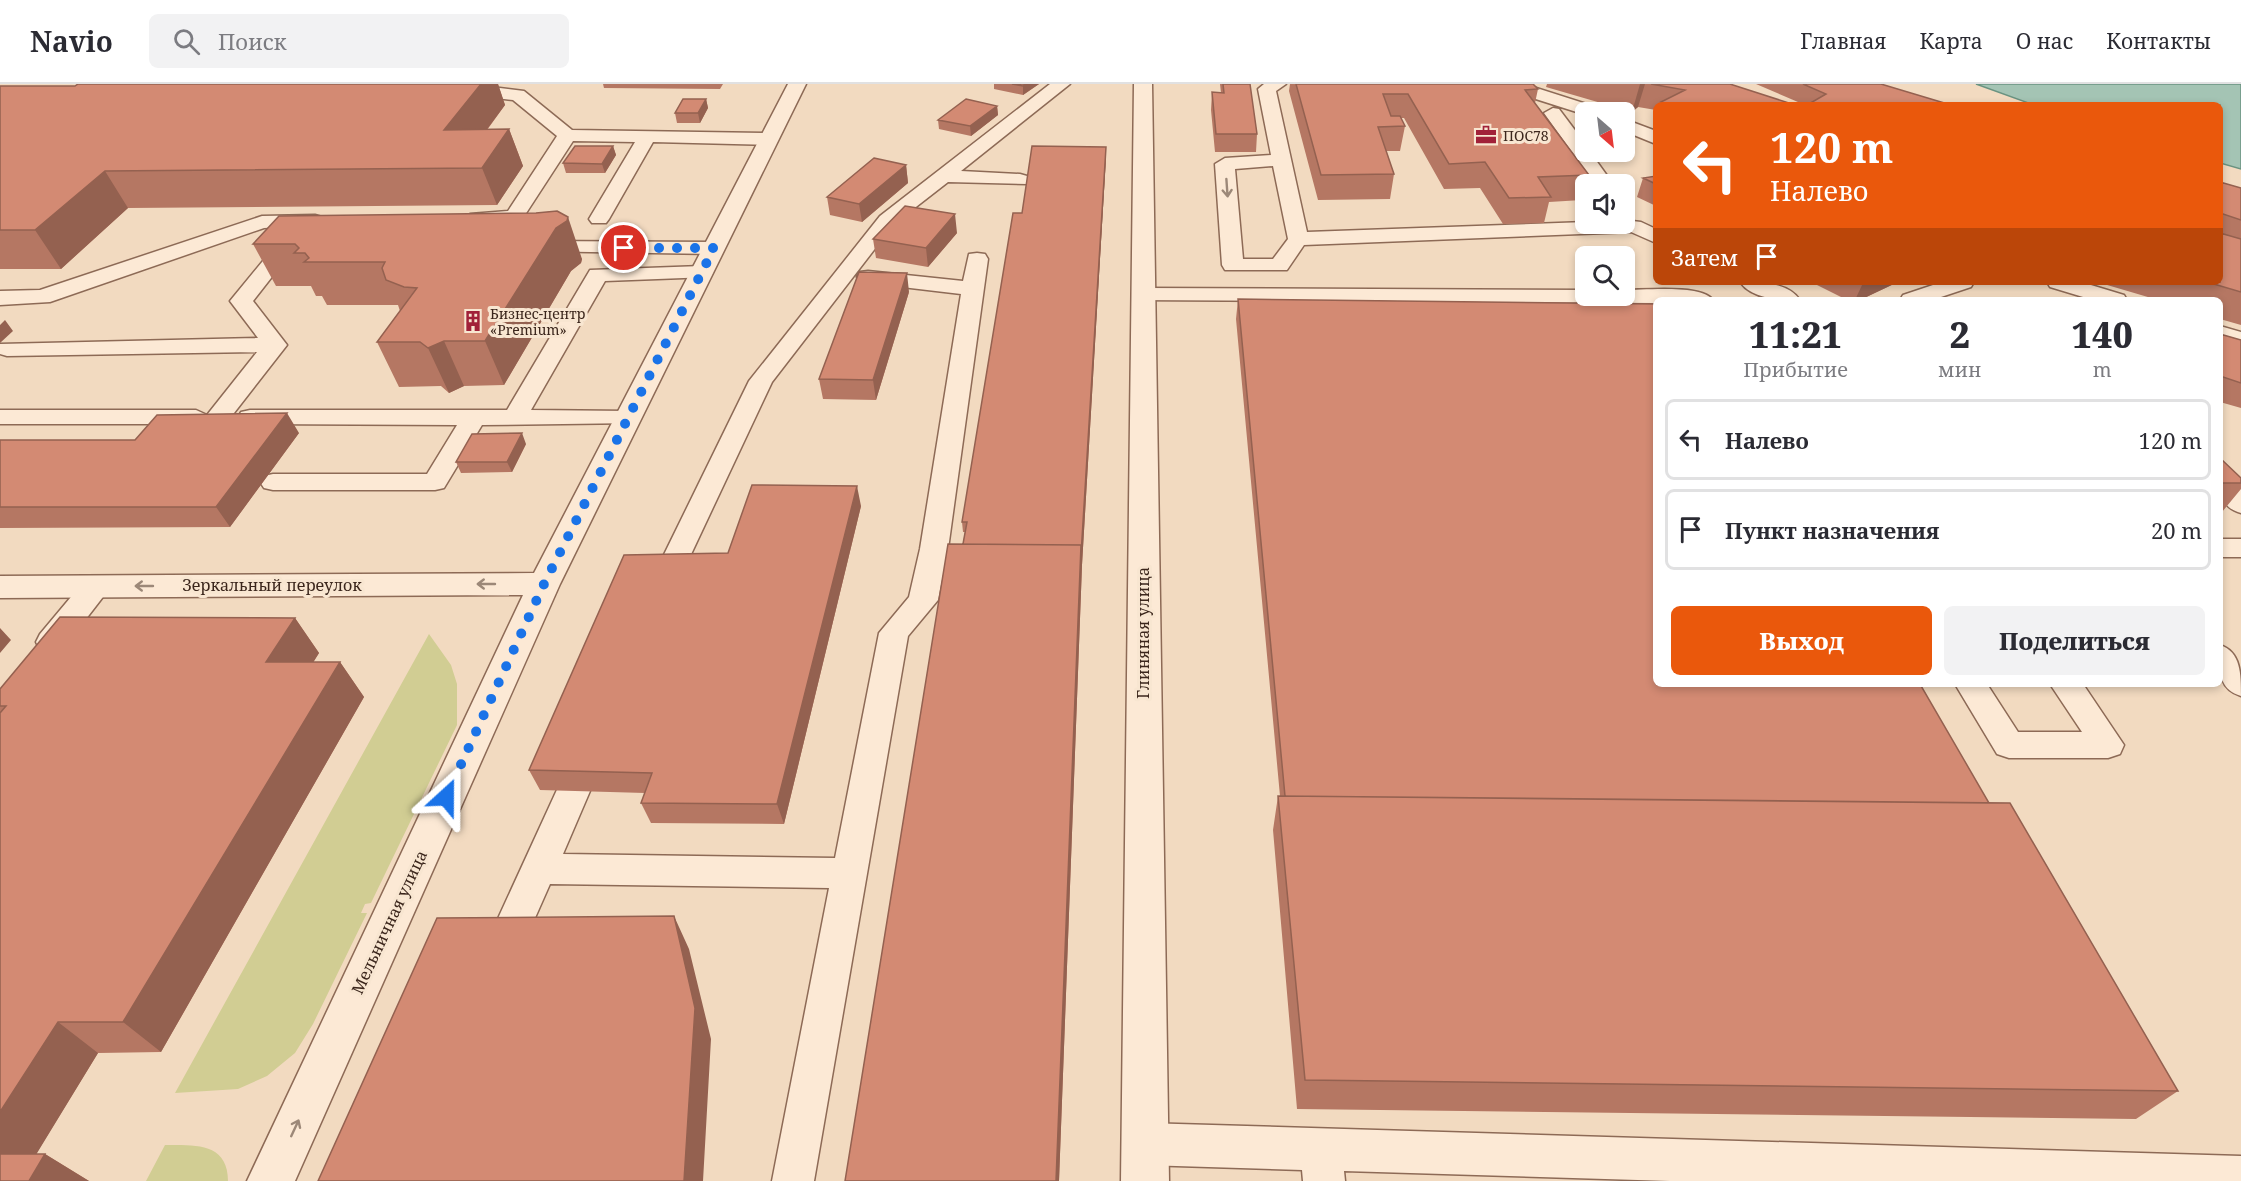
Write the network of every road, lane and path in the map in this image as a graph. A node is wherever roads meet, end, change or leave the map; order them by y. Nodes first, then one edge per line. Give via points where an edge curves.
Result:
1 (424, 84) edge
2 (797, 84) edge
3 (1061, 84) edge
4 (1143, 84) edge
5 (1277, 84) edge
6 (1519, 85) edge
7 (1575, 105) edge
8 (1553, 113) dead end
9 (1647, 117) dead end
10 (1635, 121) edge
11 (1635, 128) edge
12 (567, 135) junction
13 (647, 137) junction
14 (1653, 137) edge
15 (769, 139) junction
16 (1281, 160) junction
17 (1597, 174) edge
18 (942, 176) junction
19 (1020, 180) dead end
20 (456, 218) edge
21 (599, 219) dead end
22 (330, 220) edge
23 (1575, 223) edge
24 (1635, 224) edge
25 (1653, 235) edge
26 (1298, 239) junction
27 (319, 248) edge
28 (519, 248) edge
29 (714, 248) junction
30 (702, 272) junction
31 (844, 274) junction
32 (1757, 285) edge
33 (1954, 285) edge
34 (2068, 285) edge
35 (1143, 295) junction
36 (1696, 297) edge
37 (1783, 297) edge
38 (1920, 297) edge
39 (2106, 297) edge
40 (0, 298) edge
41 (2223, 334) edge
42 (2241, 340) edge
43 (275, 345) junction
44 (7, 348) dead end
45 (0, 417) edge
46 (218, 417) junction
47 (474, 417) junction
48 (515, 417) junction
49 (628, 418) junction
50 (2241, 463) edge
51 (2223, 470) edge
52 (273, 482) dead end
53 (2223, 483) edge
54 (2241, 504) edge
55 (2223, 548) edge
56 (2241, 548) edge
57 (668, 575) edge
58 (544, 584) junction
59 (96, 586) junction
60 (0, 587) edge
61 (51, 642) edge
62 (2223, 660) edge
63 (2241, 684) edge
64 (1973, 687) edge
65 (2068, 687) edge
66 (573, 791) edge
67 (538, 869) junction
68 (850, 873) junction
69 (503, 949) edge
70 (1144, 1162) edge
71 (1323, 1164) edge
72 (2241, 1178) edge
73 (271, 1181) edge
74 (792, 1181) edge

1 - 12 lane via 518,95
2 - 15 street, Мельничная улица
3 - 18 lane
4 - 35 street, Глиняная улица
5 - 16 lane via 1267,89
6 - 7 lane
8 - 17 lane
9 - 10 lane
11 - 14 lane
12 - 13 lane
12 - 20 lane via 514,217
13 - 15 lane
13 - 21 lane
15 - 29 street, Мельничная улица
16 - 26 lane
16 -> 26 lane via 1225,164 1233,265 1279,265
18 - 19 lane
18 - 31 lane via 887,220
22 - 40 lane via 262,222 42,297
23 - 26 lane
24 - 25 lane
27 - 43 lane via 283,249 241,301
28 - 29 lane
29 - 30 street, Мельничная улица
30 - 48 lane via 598,275
30 - 49 street, Мельничная улица
31 - 57 lane via 761,381
31 - 68 lane via 975,274 934,549 923,600 894,633
32 - 37 lane
33 - 38 lane
34 - 39 lane
35 - 36 lane
35 - 70 street, Глиняная улица
41 - 42 lane
43 - 44 lane
43 - 46 lane
45 - 46 lane
46 - 47 lane
47 - 48 lane
47 - 52 lane via 435,482
48 - 49 lane
49 - 58 street, Мельничная улица
50 - 51 lane
53 - 54 lane
55 - 56 lane
58 -> 59 street, Зеркальный переулок
73 -> 58 street, Мельничная улица
59 - 60 street, Зеркальный переулок
59 - 61 lane
62 - 63 lane
64 - 65 lane via 2009,745 2108,745
66 - 67 lane
67 - 68 lane
67 - 69 lane
68 - 74 lane
70 - 71 lane
71 - 72 lane

